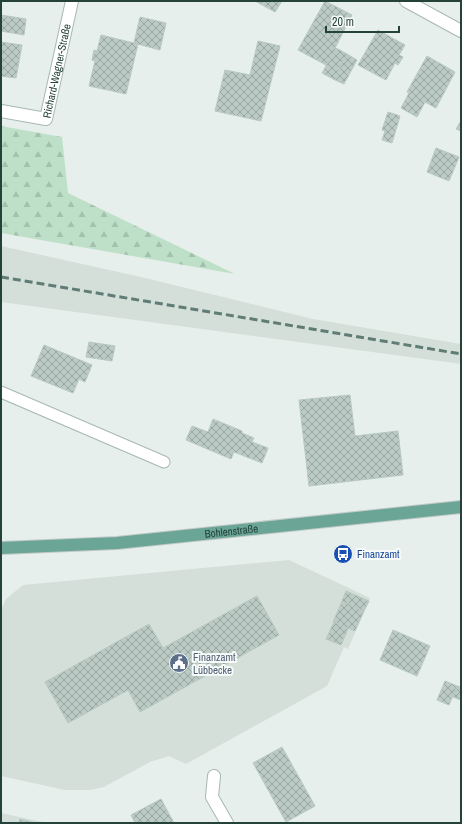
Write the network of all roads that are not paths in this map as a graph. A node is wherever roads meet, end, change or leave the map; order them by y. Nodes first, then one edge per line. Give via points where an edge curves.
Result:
1 (72, 1) edge
2 (406, 1) edge
3 (461, 31) edge
4 (1, 111) edge
5 (1, 392) edge
6 (164, 462) dead end
7 (461, 507) edge
8 (1, 548) edge
9 (214, 776) dead end
10 (227, 823) edge

1 - 4 street, Richard-Wagner-Straße via 46,119
2 - 3 street
5 - 6 lane
7 - 8 main road, Bohlenstraße via 117,543
9 - 10 street via 212,797

